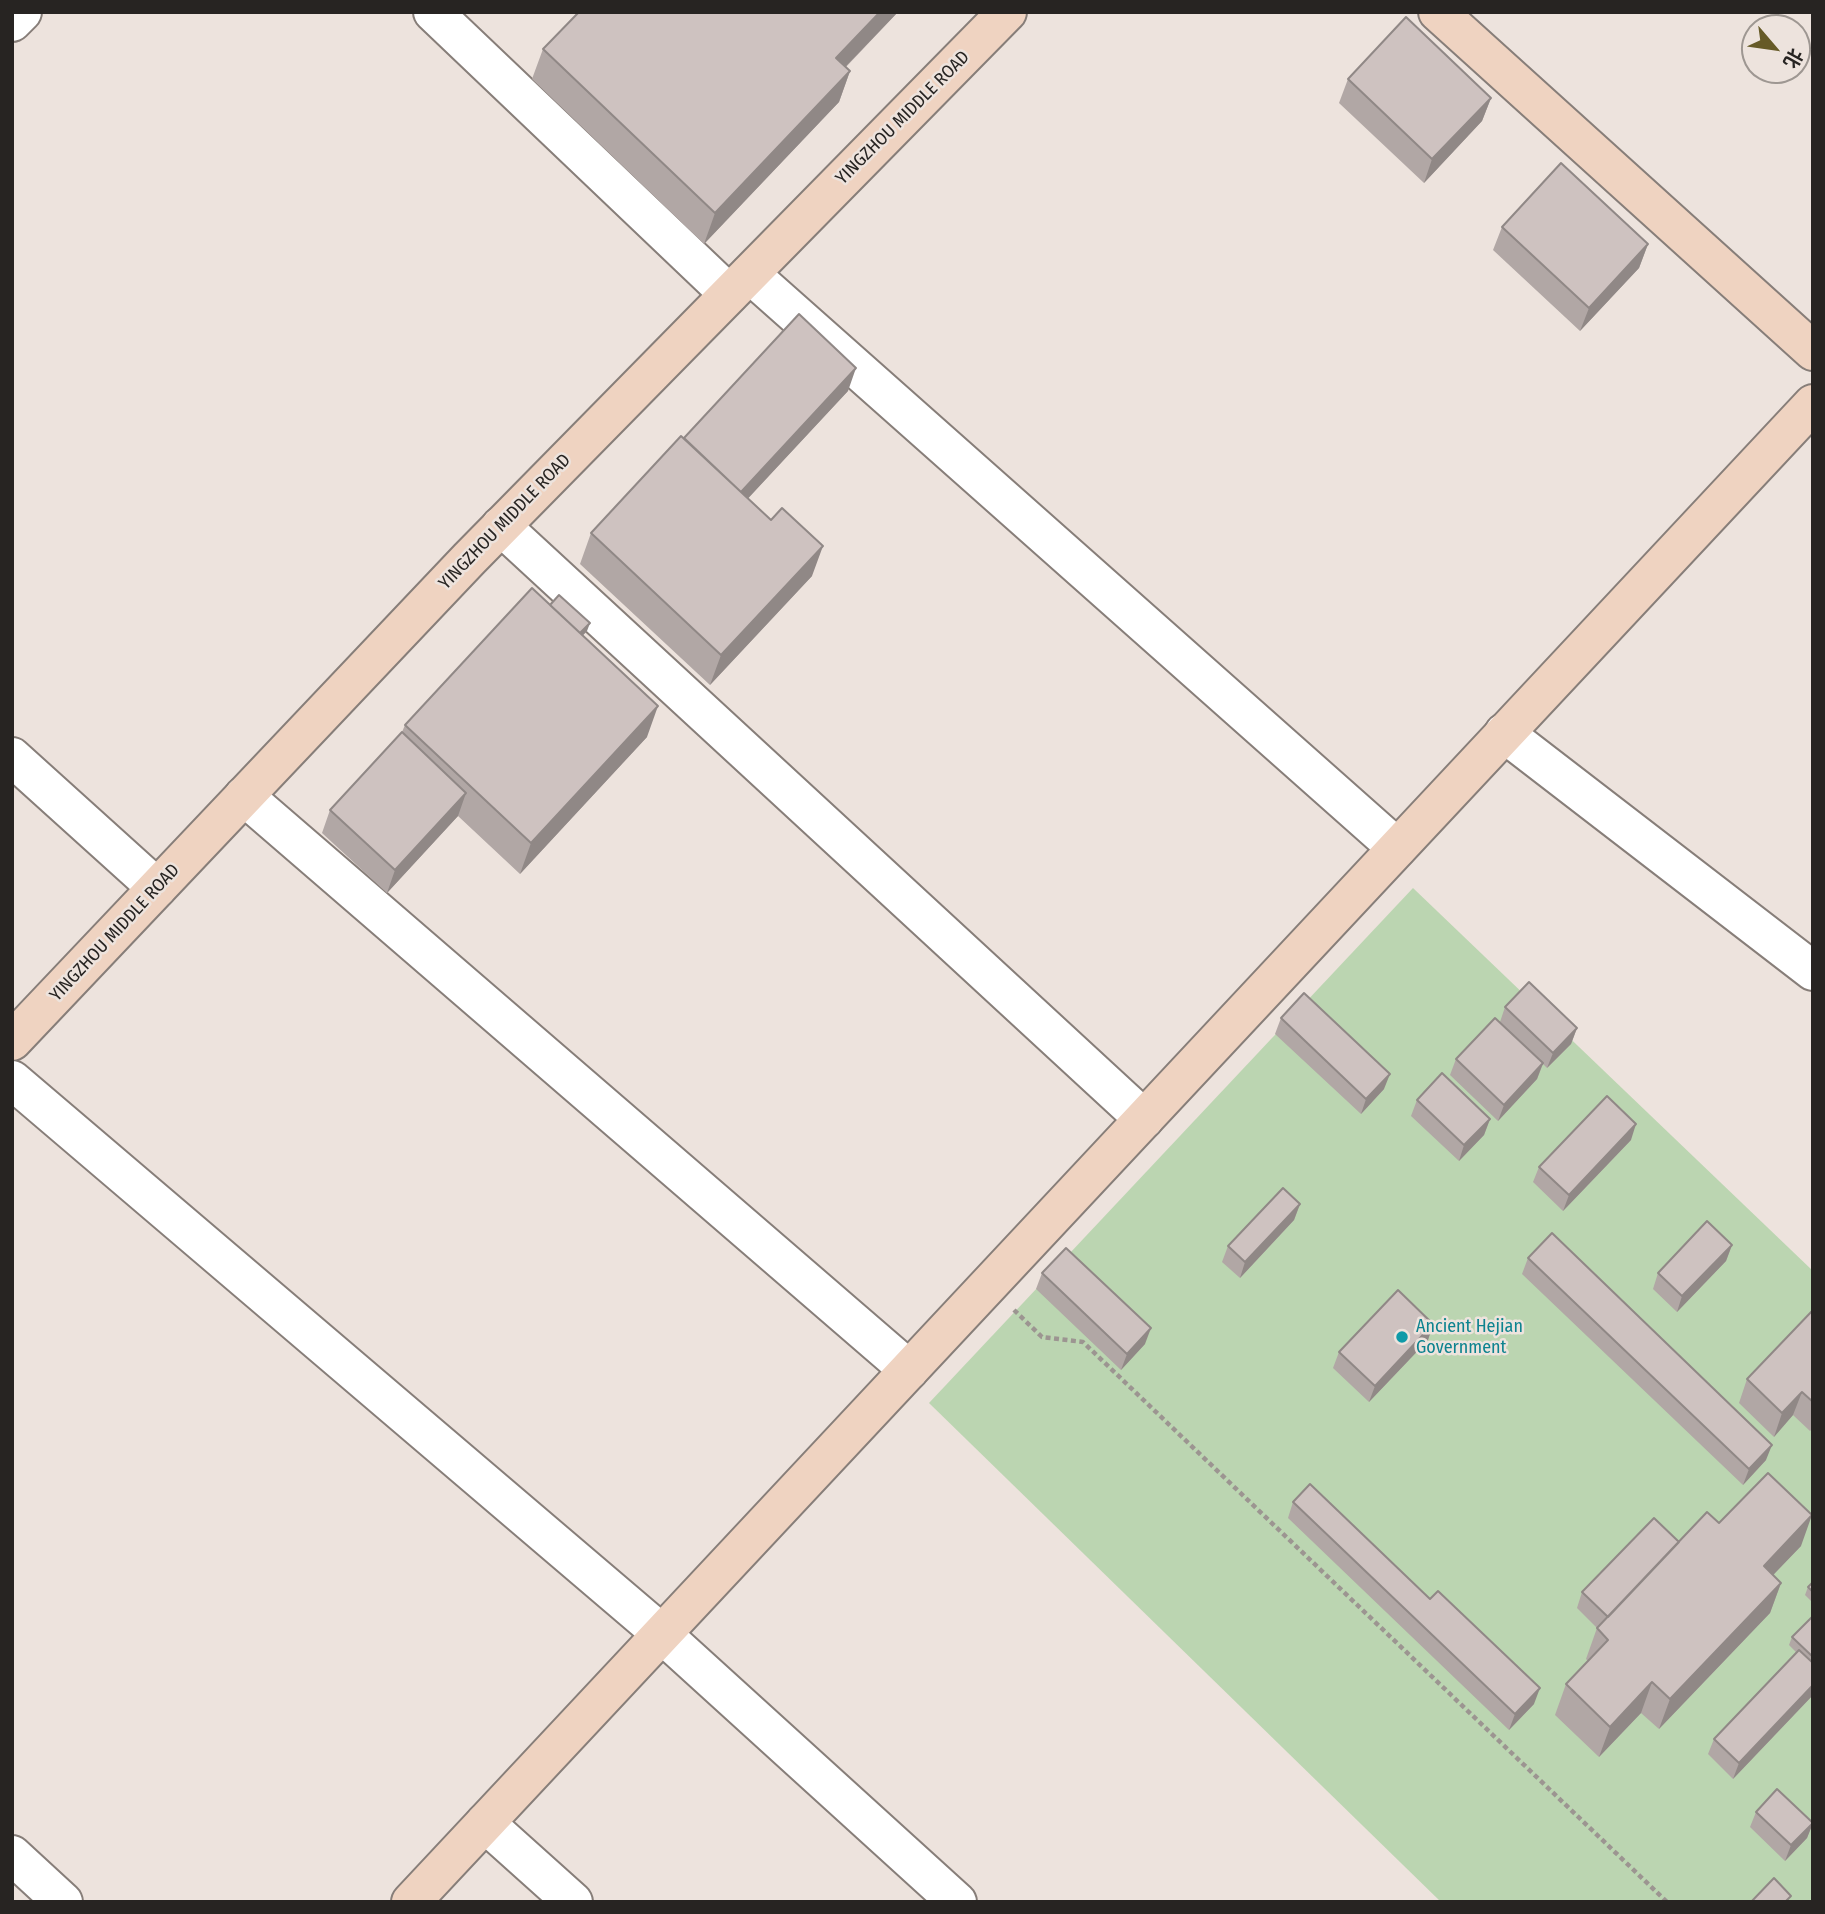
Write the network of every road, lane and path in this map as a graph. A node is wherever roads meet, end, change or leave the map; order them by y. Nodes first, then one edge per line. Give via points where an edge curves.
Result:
1 (22, 12) edge
2 (433, 12) edge
3 (1007, 12) edge
4 (1438, 12) edge
5 (12, 22) edge
6 (739, 284) junction
7 (1810, 342) edge
8 (1813, 404) edge
9 (501, 526) junction
10 (1504, 733) junction
11 (12, 757) edge
12 (244, 796) junction
13 (1397, 848) junction
14 (158, 888) junction
15 (1813, 971) edge
16 (12, 1041) edge
17 (12, 1080) edge
18 (1144, 1119) junction
19 (988, 1286) junction
20 (909, 1370) junction
21 (662, 1634) junction
22 (485, 1823) junction
23 (12, 1855) edge
24 (63, 1902) edge
25 (411, 1902) edge
26 (573, 1902) edge
27 (957, 1902) edge
28 (1667, 1902) edge

1 - 5 street
2 - 6 street
3 - 6 street, YINGZHOU MIDDLE ROAD
4 - 7 street
6 - 9 street, YINGZHOU MIDDLE ROAD
6 - 13 street
8 - 10 street
9 - 12 street, YINGZHOU MIDDLE ROAD
9 - 18 street
10 - 13 street
10 - 15 street
11 - 14 street
12 - 14 street, YINGZHOU MIDDLE ROAD
12 - 20 street
13 - 18 street
14 - 16 street, YINGZHOU MIDDLE ROAD
17 - 21 street
18 - 19 street
19 - 20 street
19 - 28 path via 1042,1337 1083,1342
20 - 21 street
21 - 22 street
21 - 27 street
22 - 25 street
22 - 26 street
23 - 24 street

